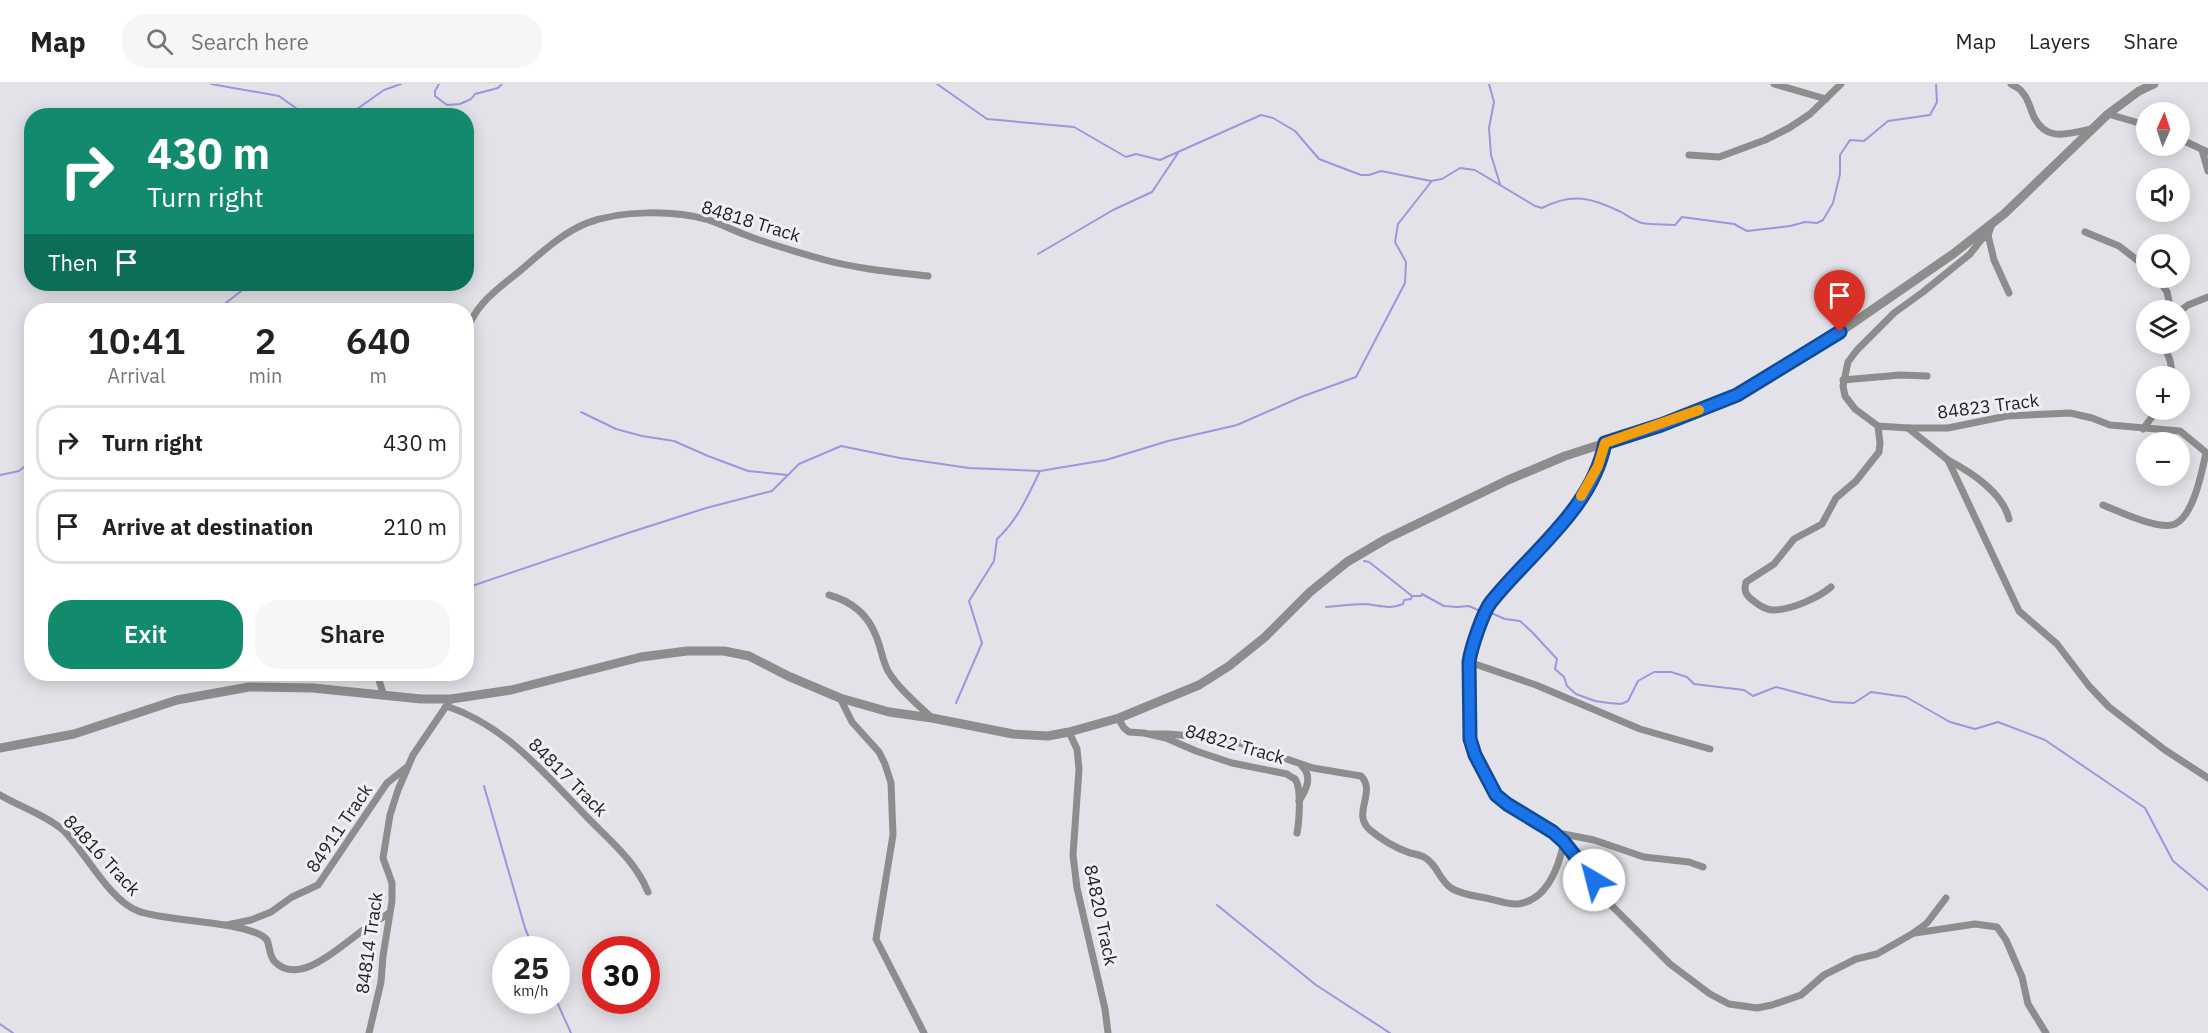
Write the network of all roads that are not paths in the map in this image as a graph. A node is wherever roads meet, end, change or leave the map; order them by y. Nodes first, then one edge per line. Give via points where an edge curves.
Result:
1 (1774, 84) edge
2 (1841, 84) edge
3 (2011, 84) edge
4 (2154, 84) edge
5 (2142, 87) edge
6 (1826, 99) junction
7 (2108, 114) junction
8 (2136, 122) edge
9 (2093, 129) junction
10 (2190, 144) edge
11 (2205, 151) edge
12 (1689, 155) dead end
13 (2208, 171) edge
14 (1993, 222) junction
15 (2085, 232) dead end
16 (1988, 235) junction
17 (2136, 259) edge
18 (928, 276) dead end
19 (2009, 293) dead end
20 (2208, 297) edge
21 (2190, 304) edge
22 (474, 315) edge
23 (1928, 376) dead end
24 (1843, 380) junction
25 (2150, 420) edge
26 (1878, 426) junction
27 (1908, 428) junction
28 (2143, 429) junction
29 (1605, 443) junction
30 (2207, 453) edge
31 (1948, 460) junction
32 (2103, 505) dead end
33 (2009, 519) dead end
34 (1831, 587) dead end
35 (829, 595) dead end
36 (1469, 662) junction
37 (379, 681) edge
38 (384, 696) junction
39 (840, 698) junction
40 (449, 703) junction
41 (932, 718) junction
42 (1118, 718) junction
43 (1069, 732) junction
44 (1151, 734) junction
45 (0, 748) edge
46 (1710, 749) dead end
47 (1300, 765) junction
48 (407, 767) junction
49 (2208, 778) edge
50 (0, 795) edge
51 (1299, 801) junction
52 (1553, 832) junction
53 (1297, 833) dead end
54 (1564, 842) junction
55 (1703, 867) dead end
56 (648, 892) dead end
57 (1946, 898) dead end
58 (389, 913) junction
59 (225, 925) junction
60 (1912, 934) junction
61 (369, 1033) edge
62 (924, 1033) edge
63 (1108, 1033) edge
64 (2046, 1033) edge

1 - 6 street
2 - 6 street
3 - 9 street via 2021,89 2040,128 2047,133
4 - 5 street
5 - 7 street
6 - 12 street via 1789,128 1731,154
7 - 8 street
7 - 9 street
9 - 14 street
10 - 11 street
11 - 13 street
14 - 16 street
14 - 29 street via 1833,337 1737,395
15 - 17 street via 2119,246
16 - 19 street
16 - 24 street via 1872,334 1848,362
18 - 22 street, 84818 Track via 833,262 707,220 639,213 587,223 549,246 483,302
20 - 21 street
23 - 24 street
24 - 26 street via 1845,396 1860,414
25 - 28 street
26 - 27 street, 84823 Track
26 - 34 street via 1879,452 1856,481 1836,498 1822,524 1794,539 1774,564 1746,582 1745,589 1755,603 1773,610 1808,601
27 - 28 street, 84823 Track via 1948,428 2016,415 2070,413 2110,425
27 - 31 street
28 - 30 street, 84823 Track via 2180,431
29 - 36 street via 1598,466 1579,500 1490,603
29 - 42 street via 1508,480 1386,539 1347,562 1229,666 1199,685
30 - 32 street via 2189,508 2175,524 2166,526
31 - 33 street via 2004,504
31 - 49 street via 2019,612 2056,644 2109,707
35 - 41 street via 841,598 866,618 893,678
36 - 46 street via 1536,685 1640,729
36 - 52 street via 1470,739 1486,776 1496,795
37 - 38 street
38 - 40 street
38 - 45 street via 322,688 249,687 177,700 74,734
39 - 40 street via 749,656 687,651 641,657
39 - 41 street
39 - 62 street via 852,722 879,752 891,783 893,835 876,939
40 - 48 street
40 - 56 street, 84817 Track via 482,721 531,759 626,855
41 - 43 street via 1013,734 1048,736
42 - 43 street
42 - 44 street, 84822 Track via 1129,732
43 - 63 street, 84820 Track via 1077,749 1079,769 1074,866
44 - 47 street via 1228,739
44 - 51 street, 84822 Track via 1213,757 1287,774 1298,785
47 - 51 street via 1308,778
47 - 54 street via 1361,776 1367,788 1362,821 1380,838 1423,856 1451,888 1521,904 1551,881
48 - 58 street, 84814 Track via 390,815 383,858 392,883
48 - 59 street, 84911 Track via 387,783 318,885 271,912
50 - 59 street, 84816 Track via 63,830 122,901 134,910
51 - 53 street, 84822 Track
52 - 54 street
52 - 55 street via 1594,840 1644,857
54 - 60 street via 1613,907 1670,964 1729,1004 1757,1008 1786,1001 1801,995 1824,975 1856,959 1877,954
57 - 60 street via 1927,923
58 - 59 street via 337,952 309,968 298,969 274,962 264,936
58 - 61 street, 84814 Track via 381,982
60 - 64 street via 1959,925 1997,927 2022,976 2028,1004

